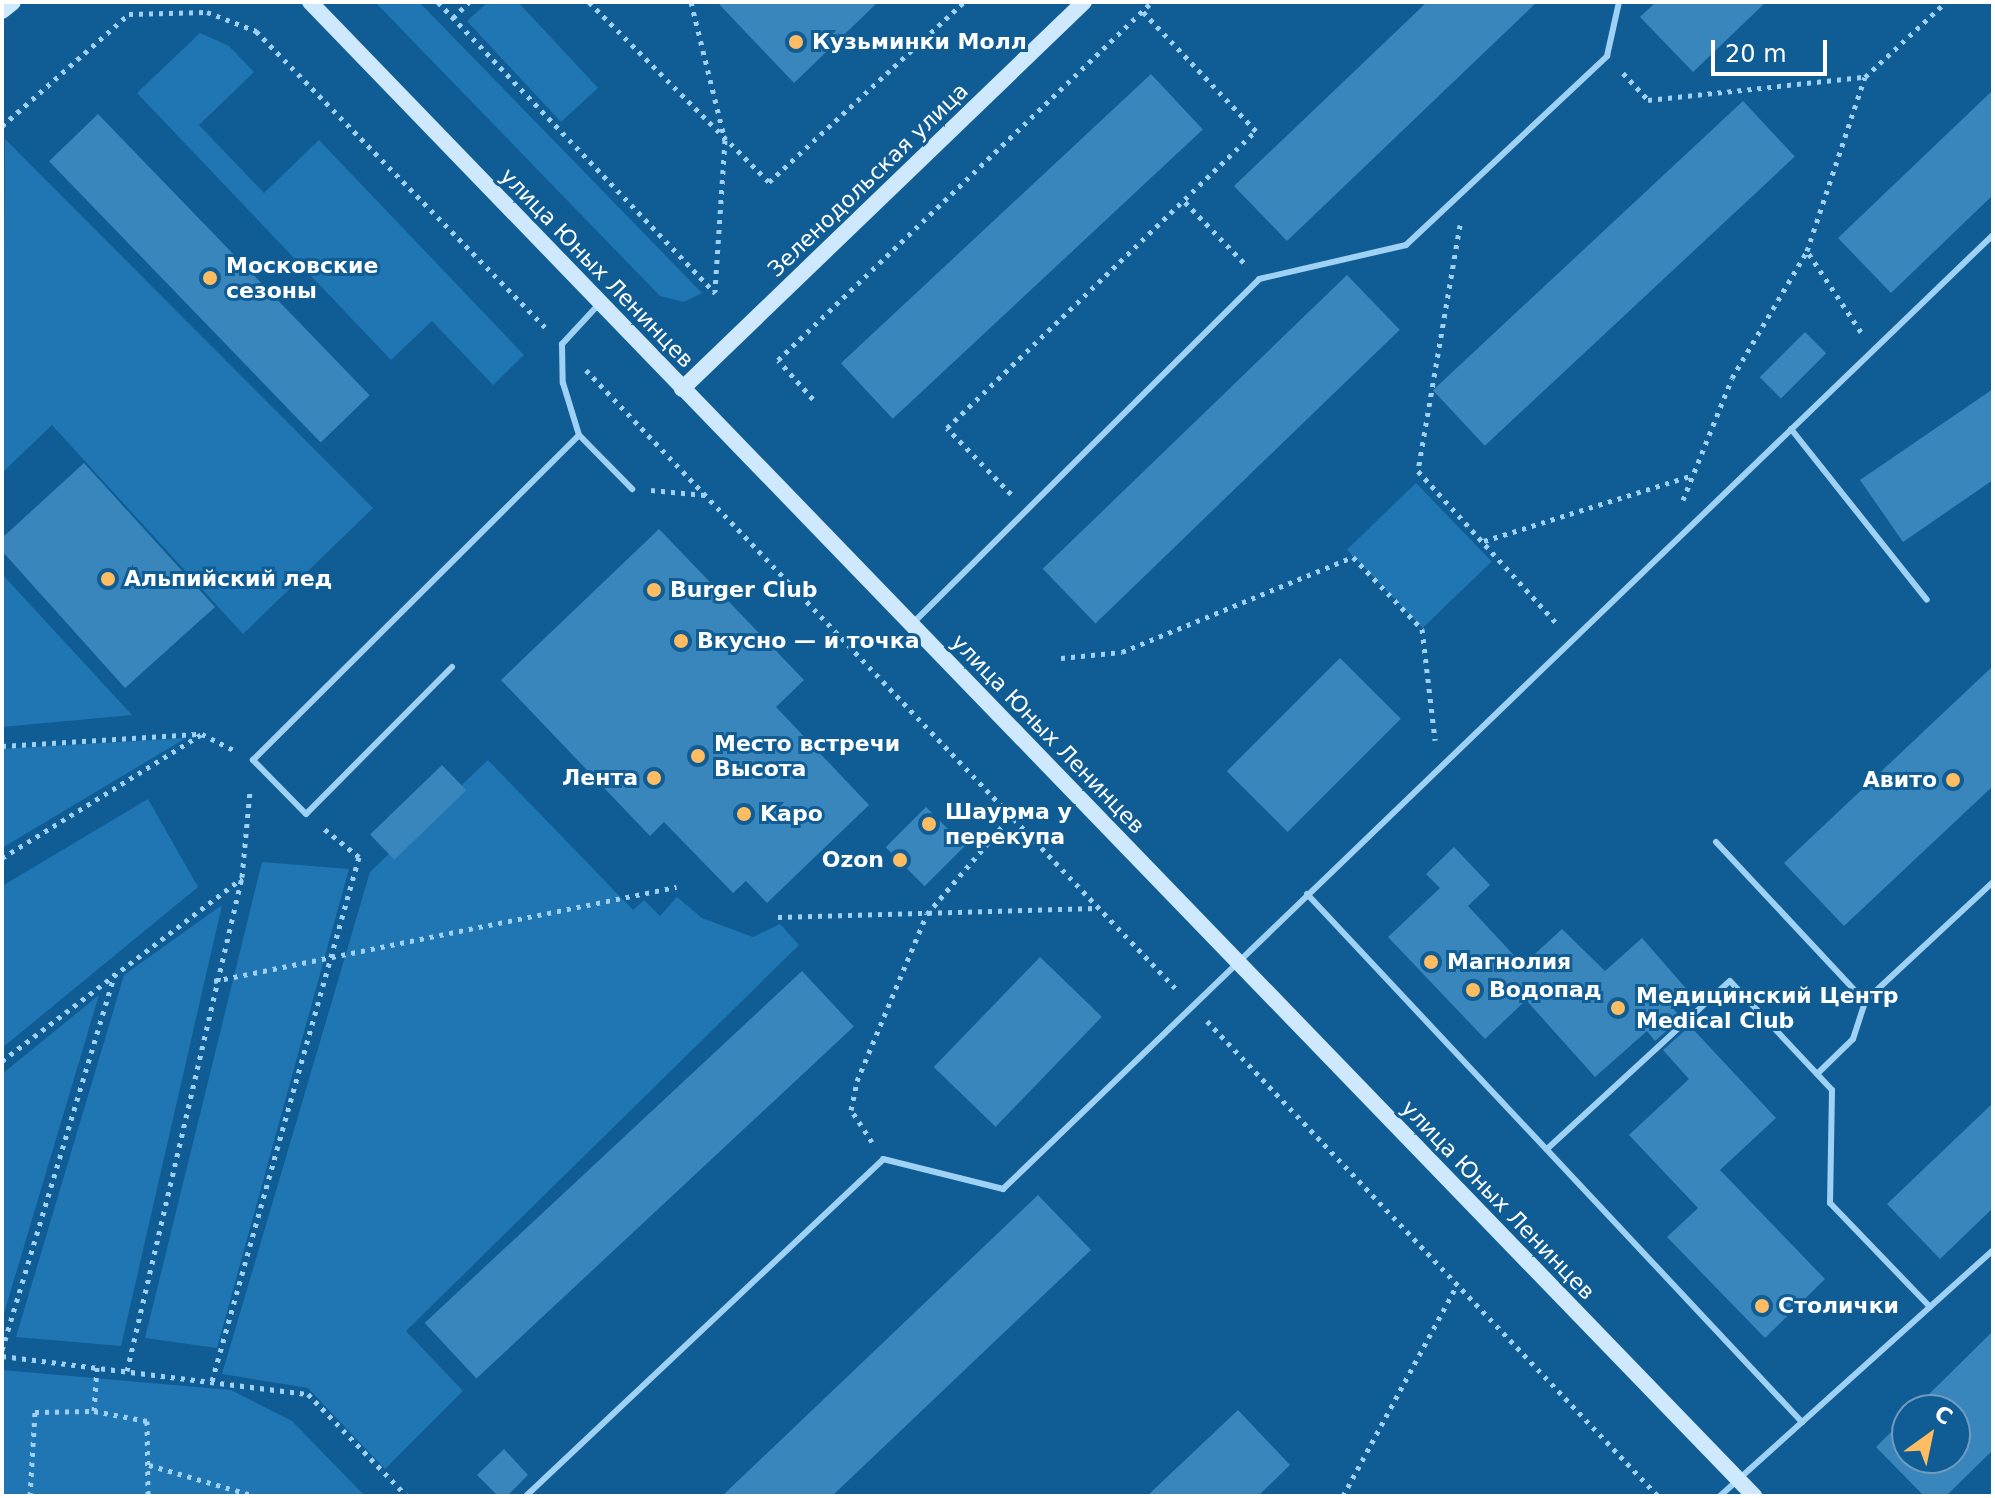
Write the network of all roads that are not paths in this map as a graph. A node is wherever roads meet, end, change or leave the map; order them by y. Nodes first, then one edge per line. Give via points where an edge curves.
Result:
1 (13, 2) edge
2 (310, 2) edge
3 (1084, 2) edge
4 (1619, 2) edge
5 (2, 11) edge
6 (1993, 235) edge
7 (600, 303) junction
8 (682, 389) junction
9 (1791, 429) junction
10 (579, 435) junction
11 (632, 489) road end
12 (1927, 600) dead end
13 (912, 624) junction
14 (452, 667) dead end
15 (1716, 842) dead end
16 (1993, 882) edge
17 (1307, 894) junction
18 (1237, 961) junction
19 (1865, 1001) junction
20 (1817, 1074) junction
21 (1547, 1149) junction
22 (1993, 1250) edge
23 (1930, 1307) junction
24 (1802, 1422) junction
25 (1739, 1480) junction
26 (526, 1496) edge
27 (1720, 1496) edge
28 (1754, 1496) edge

1 - 5 main road
2 - 7 main road, улица Юных Ленинцев
3 - 8 main road, Зеленодольская улица
4 - 13 lane via 1607,56 1406,245 1259,279
6 - 9 lane
7 - 8 main road, улица Юных Ленинцев
7 - 10 lane via 562,344 563,383
8 - 13 main road, улица Юных Ленинцев
9 - 12 lane
9 - 17 lane
10 - 11 lane
10 - 14 lane via 253,760 306,814
13 - 18 main road, улица Юных Ленинцев
15 - 19 lane
16 - 19 lane
17 - 18 lane
17 - 21 lane
18 - 25 main road, улица Юных Ленинцев
18 - 26 lane via 1003,1189 883,1159
19 - 20 lane via 1853,1039
20 - 21 lane via 1730,981
20 - 23 lane via 1832,1090 1830,1203
21 - 24 lane
22 - 23 lane
23 - 24 lane
24 - 25 lane
25 - 27 lane
25 - 28 main road, улица Юных Ленинцев

